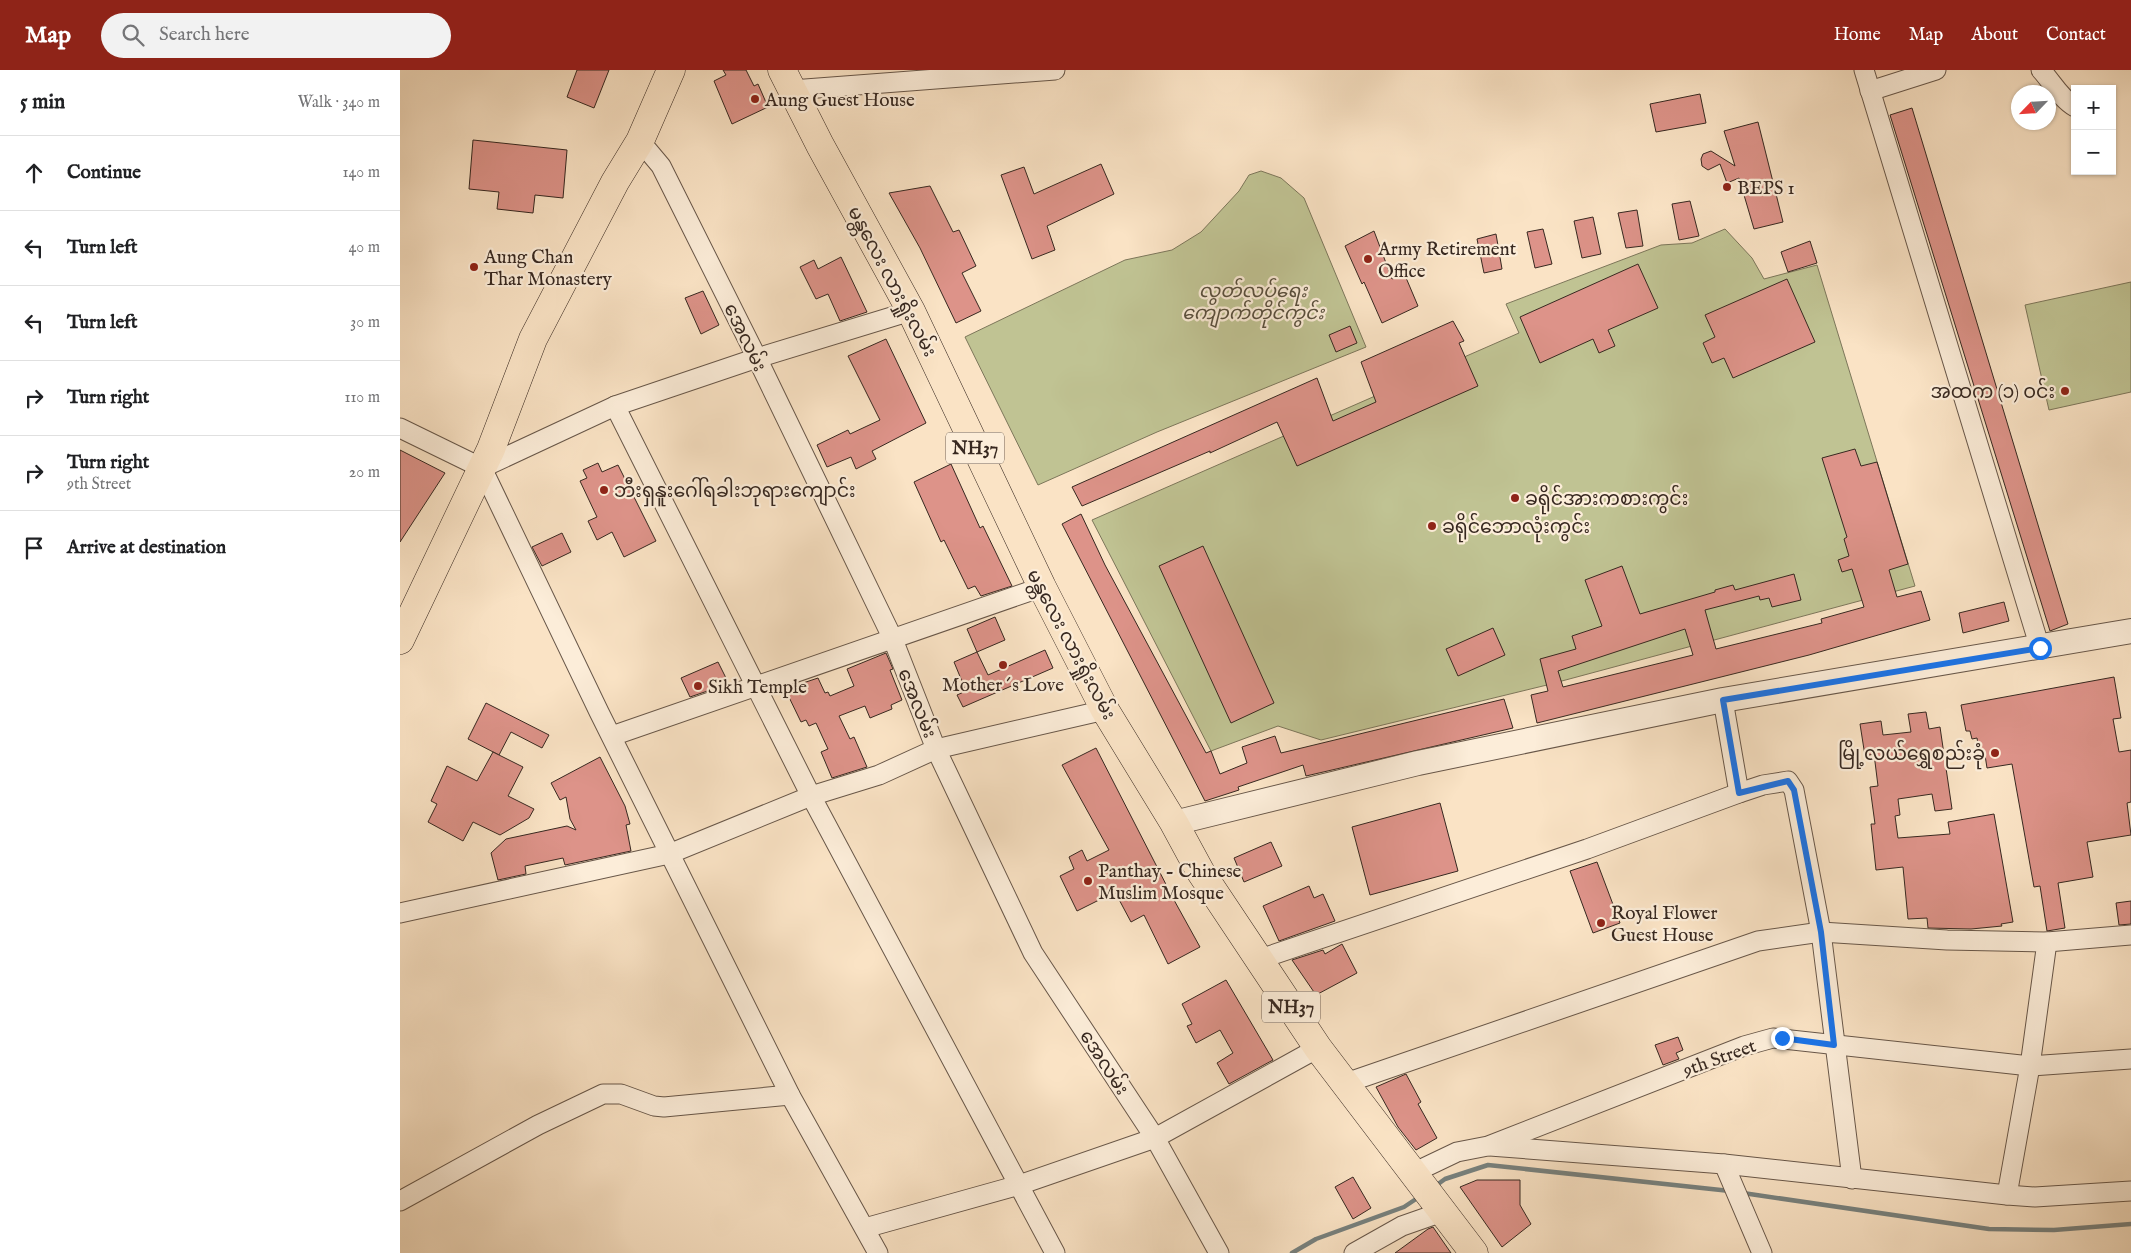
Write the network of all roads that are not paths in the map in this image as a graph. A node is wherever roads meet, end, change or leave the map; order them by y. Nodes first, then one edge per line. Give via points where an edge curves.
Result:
1 (671, 70) edge
2 (1055, 70) edge
3 (1864, 70) edge
4 (1936, 70) edge
5 (2041, 70) edge
6 (787, 80) edge
7 (1870, 92) junction
8 (2071, 105) edge
9 (640, 141) junction
10 (911, 311) junction
11 (757, 358) junction
12 (615, 406) junction
13 (400, 428) edge
14 (482, 468) junction
15 (1042, 587) junction
16 (2131, 631) edge
17 (892, 637) junction
18 (400, 640) edge
19 (2040, 648) junction
20 (757, 686) junction
21 (1723, 700) junction
22 (1105, 710) junction
23 (612, 736) junction
24 (936, 749) junction
25 (1739, 793) junction
26 (811, 796) junction
27 (1174, 823) junction
28 (669, 854) junction
29 (400, 913) edge
30 (1821, 932) junction
31 (2131, 936) edge
32 (2047, 942) junction
33 (1260, 959) junction
34 (1834, 1045) junction
35 (1318, 1048) junction
36 (2131, 1058) edge
37 (2030, 1066) junction
38 (1346, 1082) junction
39 (790, 1095) junction
40 (1155, 1138) junction
41 (1488, 1146) junction
42 (1724, 1164) junction
43 (1852, 1179) junction
44 (1019, 1185) junction
45 (2131, 1191) edge
46 (1427, 1192) junction
47 (2007, 1195) junction
48 (400, 1201) edge
49 (865, 1228) junction
50 (878, 1253) edge
51 (1055, 1253) edge
52 (1219, 1253) edge
53 (1354, 1253) edge
54 (1474, 1253) edge
55 (1762, 1253) edge

1 - 9 main road
2 - 6 street
3 - 7 street
4 - 7 street
5 - 8 street
6 - 10 main road, မန္တလေး လားရှိုးလမ်း / NH37
7 - 19 street
9 - 11 street, အေလမ်း via 661,166
9 - 14 main road via 533,338
10 - 11 street
10 - 15 main road, မန္တလေး လားရှိုးလမ်း / NH37
11 - 12 street
11 - 17 street, အေလမ်း
12 - 14 street
12 - 20 street
13 - 14 street
14 - 18 main road
14 - 23 street
15 - 17 street
15 - 22 main road, မန္တလေး လားရှိုးလမ်း / NH37
16 - 19 street
17 - 20 street
17 - 24 street, အေလမ်း
19 - 21 street
20 - 23 street
20 - 26 street
21 - 25 street
21 - 27 street via 1418,764
22 - 24 street
22 - 27 main road, မန္တလေး လားရှိုးလမ်း / NH37
23 - 28 street
24 - 26 street via 880,775
24 - 40 street, အေလမ်း via 1033,953
25 - 30 street via 1788,781 1794,790
25 - 33 street via 1587,849
26 - 28 street
26 - 44 street
27 - 33 main road, မန္တလေး လားရှိုးလမ်း / NH37 via 1200,872
28 - 29 street
28 - 39 street
30 - 32 street
30 - 34 street
30 - 38 street via 1758,941
31 - 32 street
32 - 37 street
33 - 35 main road, မန္တလေး လားရှိုးလမ်း / NH37
34 - 37 street, 9th Street
34 - 41 street, 9th Street via 1782,1038 1744,1046
34 - 43 street
35 - 38 main road, မန္တလေး လားရှိုးလမ်း / NH37
35 - 40 street
36 - 37 street, 9th Street
37 - 47 street
38 - 46 main road, မန္တလေး လားရှိုးလမ်း / NH37
39 - 48 street via 664,1107 621,1094 603,1094 538,1125
39 - 49 street
40 - 44 street
40 - 52 street, အေလမ်း
41 - 42 street
41 - 46 street, 9th Street via 1457,1152
42 - 43 street
42 - 55 street
43 - 47 street
44 - 49 street
44 - 51 street
45 - 47 street via 2035,1197
46 - 53 street, 9th Street via 1402,1226
46 - 54 main road, NH37
49 - 50 street

